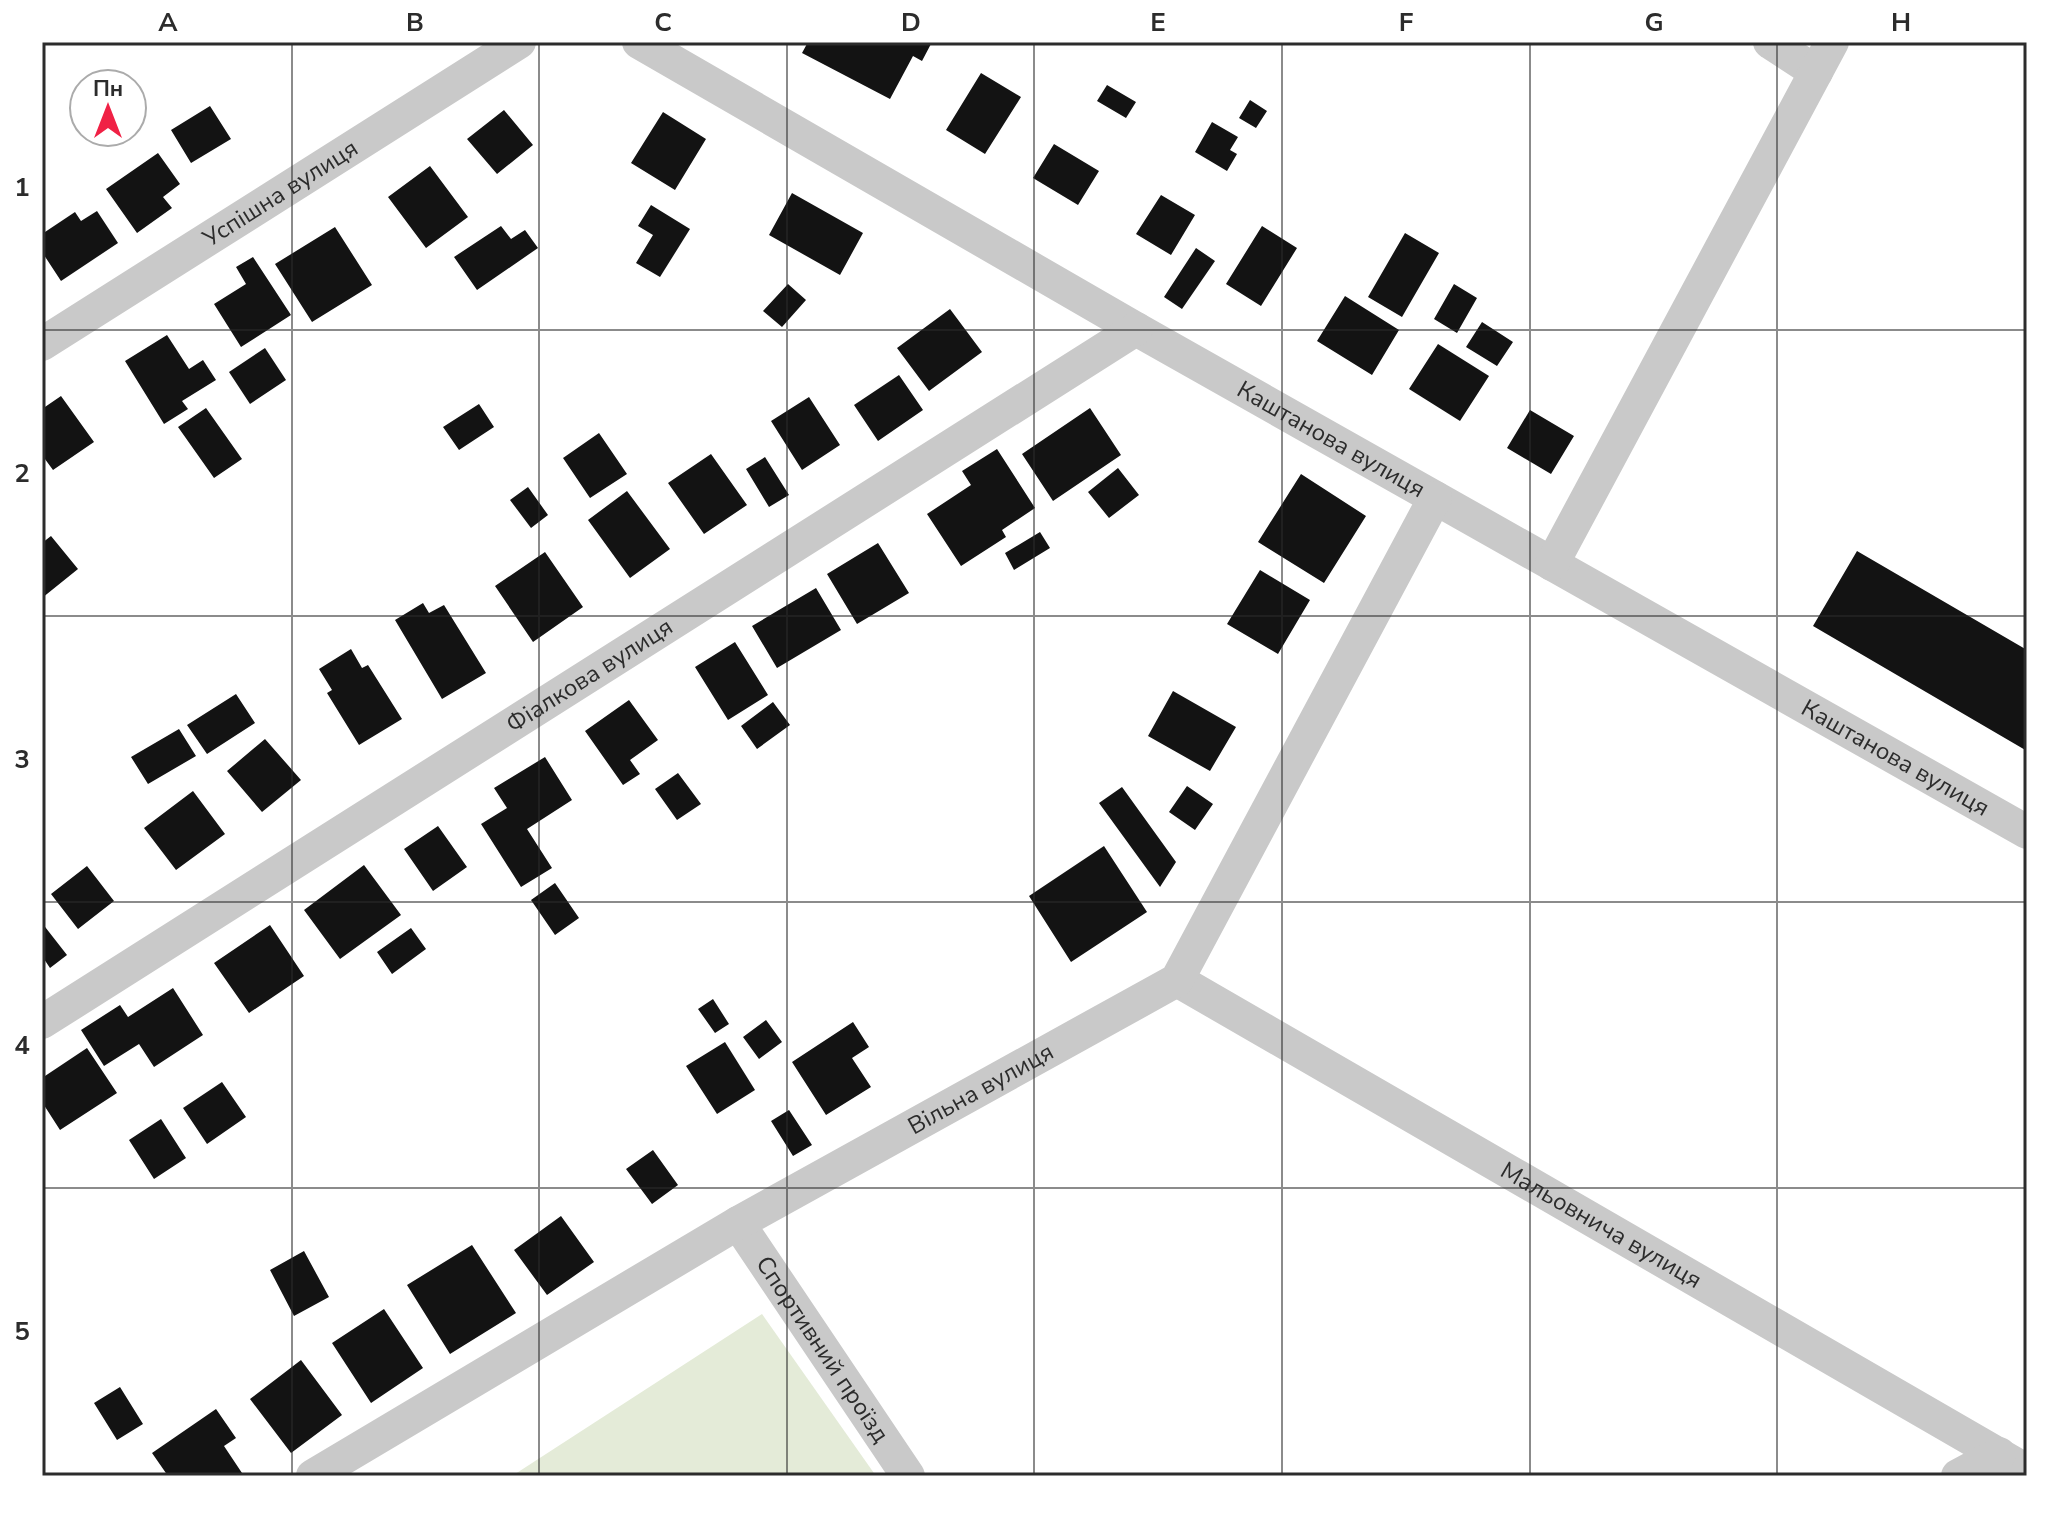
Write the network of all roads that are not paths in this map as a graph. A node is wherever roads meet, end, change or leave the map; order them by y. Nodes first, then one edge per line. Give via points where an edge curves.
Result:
1 (519, 42) edge
2 (639, 42) edge
3 (1770, 42) edge
4 (1832, 42) edge
5 (1816, 72) junction
6 (1136, 329) junction
7 (42, 344) edge
8 (1435, 498) junction
9 (1552, 564) junction
10 (2027, 832) edge
11 (1177, 980) junction
12 (42, 1022) edge
13 (738, 1223) junction
14 (2013, 1462) edge
15 (313, 1476) edge
16 (908, 1476) edge
17 (1958, 1476) edge

1 - 7 street, Успішна вулиця
2 - 6 street, Каштанова вулиця
3 - 5 street
4 - 5 street
5 - 9 street
6 - 8 street, Каштанова вулиця
6 - 12 street, Фіалкова вулиця
8 - 9 street, Каштанова вулиця
8 - 11 street
9 - 10 street, Каштанова вулиця
11 - 13 street, Вільна вулиця
11 - 14 street, Мальовнича вулиця
13 - 15 street, Вільна вулиця
13 - 16 street, Спортивний проїзд
14 - 17 street

